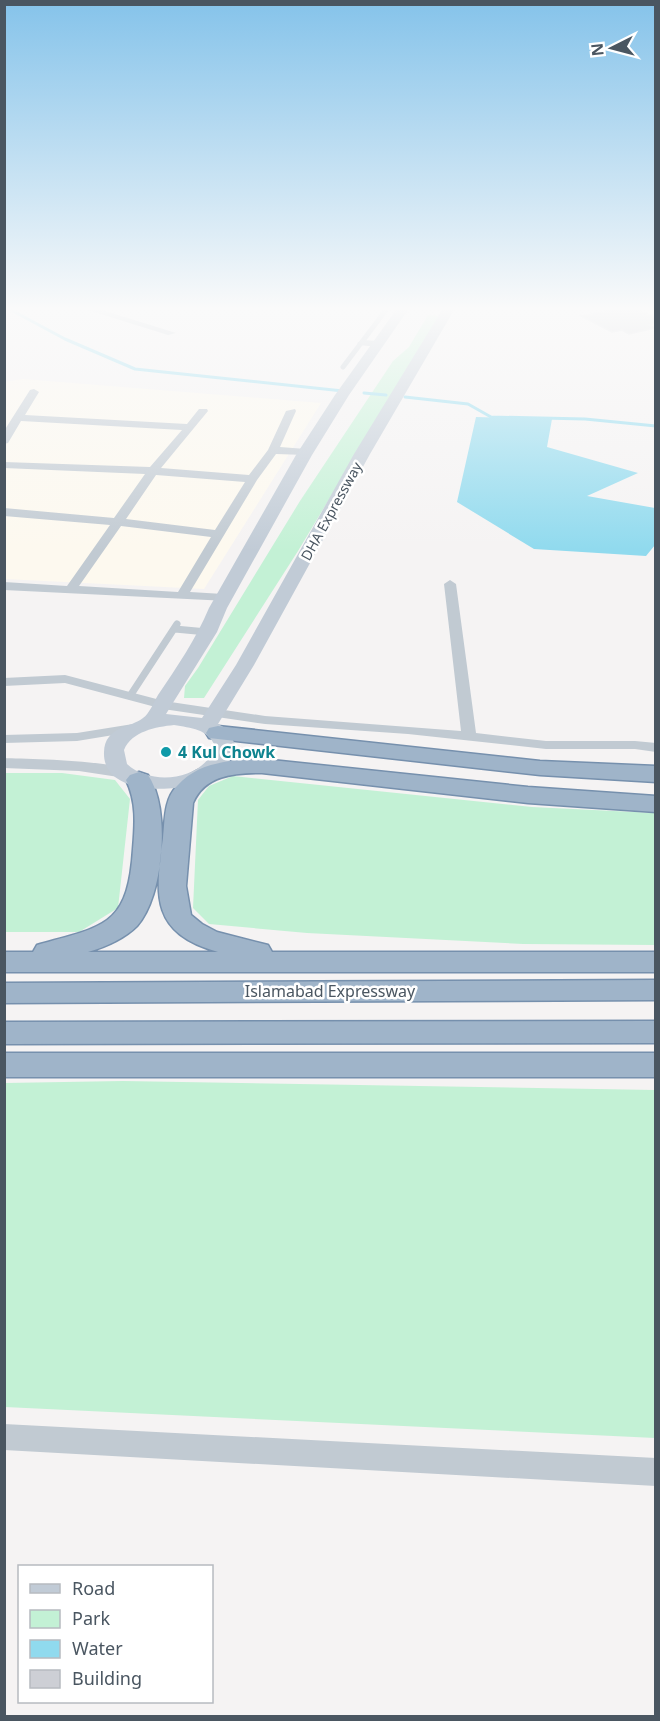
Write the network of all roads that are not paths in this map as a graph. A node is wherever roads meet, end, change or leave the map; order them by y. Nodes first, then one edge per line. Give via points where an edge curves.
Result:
1 (345, 390) edge
2 (400, 390) edge
3 (34, 392) dead end
4 (203, 411) dead end
5 (291, 411) dead end
6 (18, 418) junction
7 (191, 427) junction
8 (4, 441) edge
9 (273, 450) junction
10 (306, 452) junction
11 (4, 465) edge
12 (153, 471) junction
13 (252, 479) junction
14 (4, 512) edge
15 (119, 522) junction
16 (218, 534) junction
17 (450, 584) dead end
18 (4, 586) edge
19 (71, 589) junction
20 (182, 595) junction
21 (4, 596) edge
22 (221, 603) junction
23 (208, 632) junction
24 (4, 682) edge
25 (130, 696) junction
26 (163, 705) junction
27 (213, 724) junction
28 (142, 725) junction
29 (469, 736) junction
30 (4, 739) edge
31 (656, 748) edge
32 (4, 763) edge
33 (206, 774) junction
34 (656, 774) edge
35 (132, 776) junction
36 (656, 804) edge
37 (4, 961) edge
38 (298, 962) junction
39 (656, 962) edge
40 (656, 990) edge
41 (4, 993) edge
42 (656, 1032) edge
43 (4, 1033) edge
44 (4, 1065) edge
45 (656, 1065) edge
46 (4, 1437) edge
47 (656, 1472) edge

1 - 10 main road
2 - 27 main road, DHA Expressway
3 - 6 street
4 - 7 street
5 - 9 street
6 - 7 street
6 - 8 street
7 - 12 street
9 - 10 street
9 - 13 street
10 - 22 main road
11 - 12 street
12 - 13 street
12 - 15 street
13 - 16 street
14 - 15 street
15 - 16 street
15 - 19 street
16 - 20 street
17 - 29 street
18 - 19 street
19 - 20 street
20 - 22 street
21 - 22 street
22 - 23 main road
23 - 25 lane via 176,627
23 - 26 main road
24 - 25 street via 65,679
25 - 26 street
26 - 27 street
26 - 28 main road
27 - 28 main road via 174,719
27 - 29 street via 265,720
27 - 33 main road via 225,743 225,755
27 - 34 highway via 540,768
28 - 30 street via 77,737
28 - 35 main road via 115,747 115,761
29 - 31 street via 546,745
32 - 35 street via 79,765
33 - 35 main road via 170,784
33 - 36 highway via 262,766 528,795
33 - 38 highway via 185,792 180,803 173,890 178,916 192,931 210,940
35 - 37 highway via 147,799 146,851 141,895 129,916 112,932 91,941
37 - 38 highway
38 - 39 highway
40 - 41 highway, Islamabad Expressway
42 - 43 highway
44 - 45 highway
46 - 47 street

